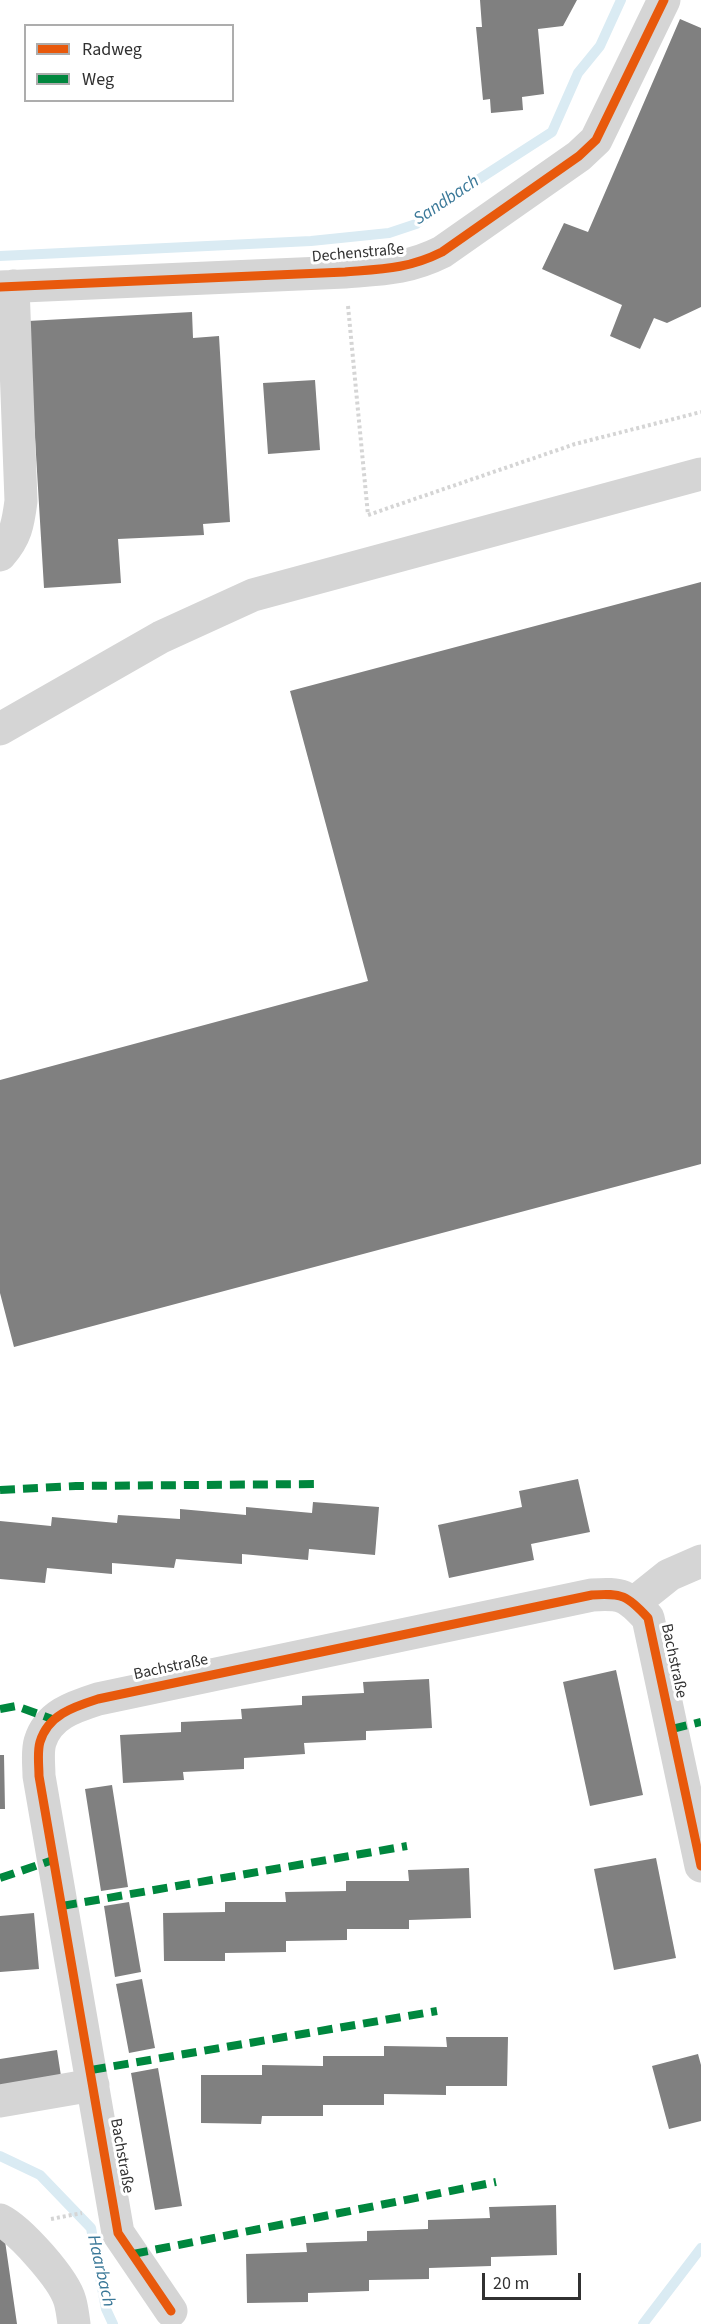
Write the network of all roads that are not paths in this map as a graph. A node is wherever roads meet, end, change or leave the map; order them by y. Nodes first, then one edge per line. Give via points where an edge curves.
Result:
1 (664, 0) edge
2 (7, 286) edge
3 (701, 474) edge
4 (0, 555) edge
5 (0, 729) edge
6 (701, 1561) edge
7 (634, 1603) junction
8 (701, 1866) edge
9 (93, 2085) junction
10 (0, 2101) edge
11 (0, 2220) edge
12 (171, 2311) dead end
13 (74, 2324) edge

1 - 2 street, Dechenstraße via 596,140 442,252 420,263 345,272
2 - 4 street via 21,501 12,541
3 - 5 street via 253,595 161,637
6 - 7 street via 669,1575
7 - 8 street, Bachstraße via 648,1618
7 - 9 street, Bachstraße via 616,1593 592,1594 98,1699 52,1719 40,1743 39,1776
9 - 10 street
9 - 12 street, Bachstraße via 118,2233
11 - 13 street via 12,2226 61,2280

